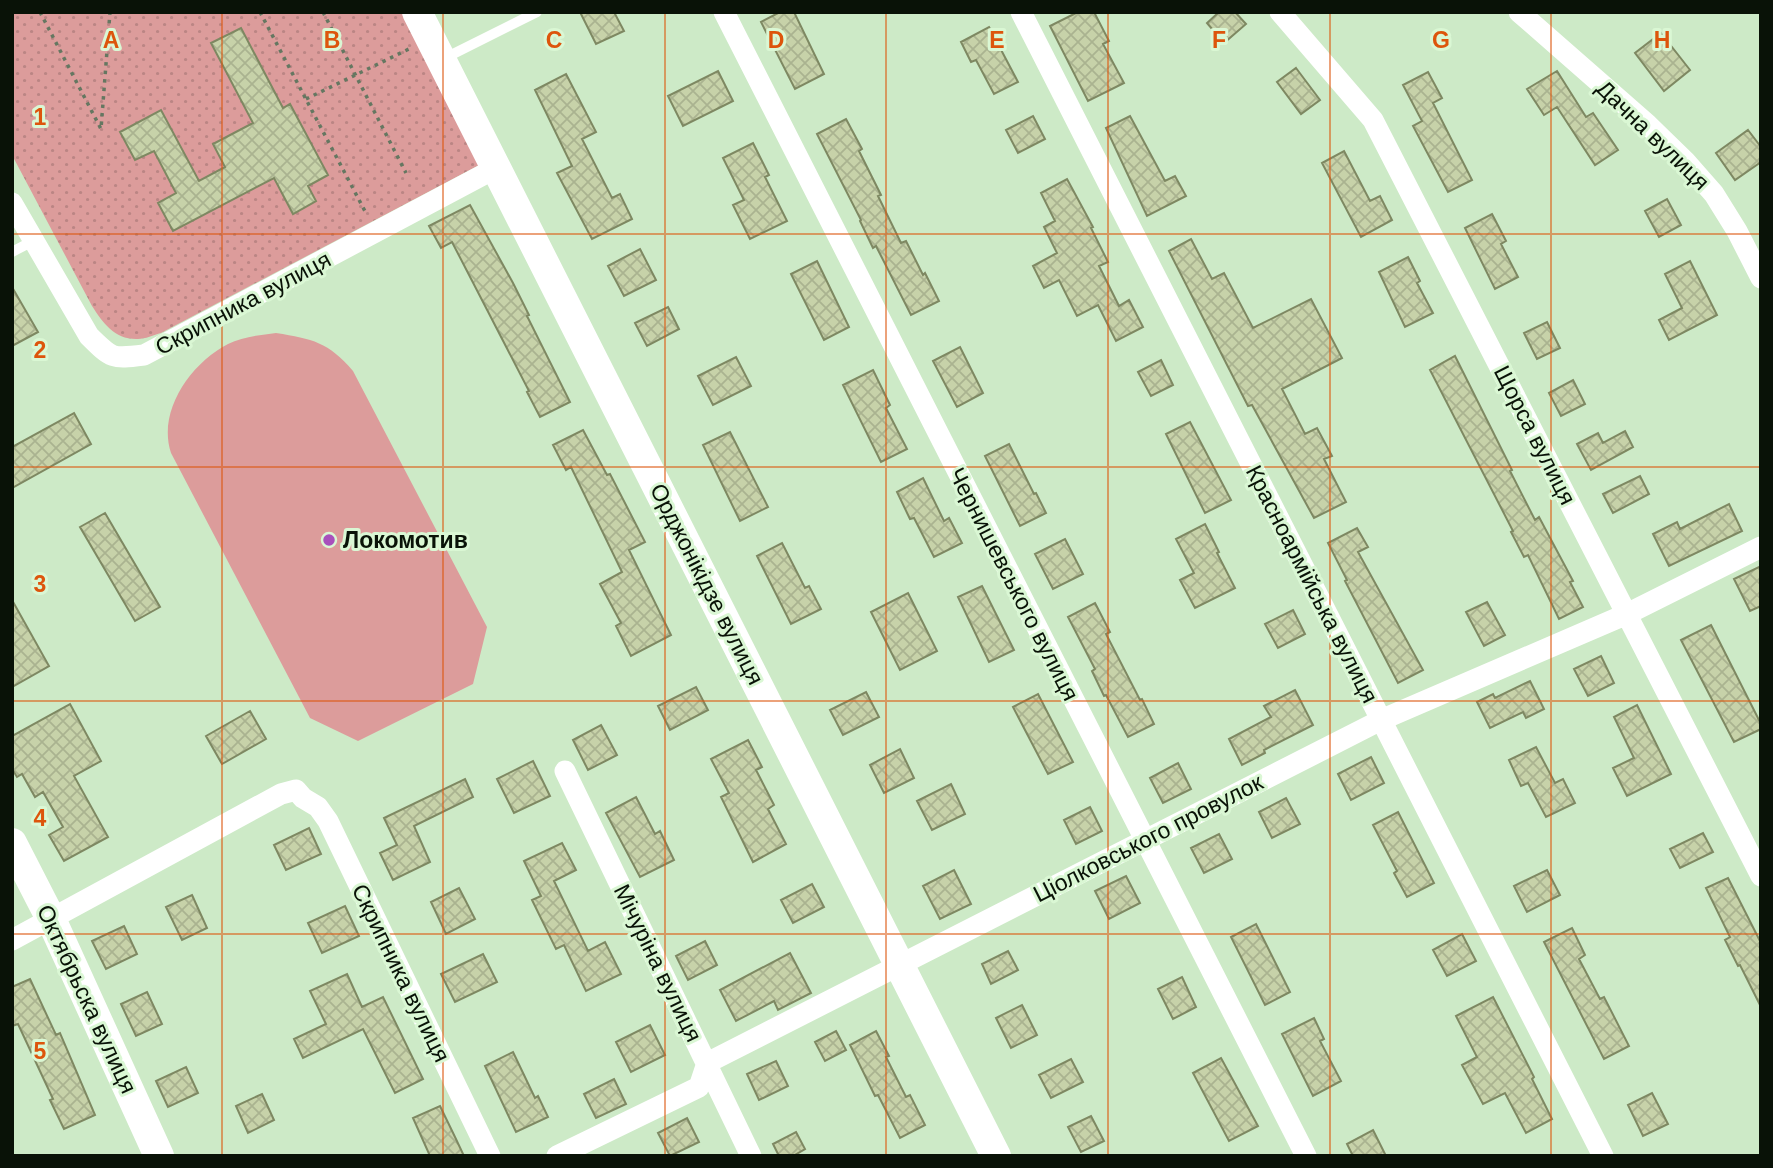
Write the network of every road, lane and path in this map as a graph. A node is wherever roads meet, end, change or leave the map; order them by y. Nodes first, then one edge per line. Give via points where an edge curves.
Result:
1 (40, 12) edge
2 (110, 12) edge
3 (260, 12) edge
4 (323, 12) edge
5 (417, 12) edge
6 (537, 12) edge
7 (724, 12) edge
8 (1021, 12) edge
9 (1280, 12) edge
10 (1519, 12) edge
11 (436, 51) junction
12 (355, 75) junction
13 (306, 99) junction
14 (496, 168) junction
15 (405, 173) dead end
16 (12, 203) edge
17 (376, 232) junction
18 (33, 241) junction
19 (12, 252) edge
20 (1761, 278) edge
21 (1761, 547) edge
22 (1627, 614) junction
23 (1381, 720) junction
24 (565, 771) dead end
25 (1144, 840) junction
26 (12, 844) edge
27 (1761, 876) edge
28 (51, 919) junction
29 (12, 940) edge
30 (899, 964) junction
31 (707, 1063) junction
32 (159, 1156) edge
33 (490, 1156) edge
34 (557, 1156) edge
35 (751, 1156) edge
36 (996, 1156) edge
37 (1306, 1156) edge
38 (1603, 1156) edge

1 - 2 path via 101,129
3 - 13 path
4 - 12 path
5 - 11 main road, Орджонікідзе вулиця
6 - 11 lane
7 - 25 street, Чернишевського вулиця
8 - 23 street, Красноармійська вулиця
9 - 22 street, Щорса вулиця via 1373,120
10 - 20 street, Дачна вулиця via 1685,162 1714,194
11 - 12 path via 425,41
11 - 14 main road, Орджонікідзе вулиця
12 - 13 path
12 - 15 path
13 - 17 path
14 - 17 street, Скрипника вулиця
14 - 30 main road, Орджонікідзе вулиця
16 - 18 street, Скрипника вулиця
17 - 18 street, Скрипника вулиця via 144,355 118,358 106,354 89,336
18 - 19 lane
21 - 22 street, Ціолковського провулок
22 - 23 street, Ціолковського провулок
22 - 27 street, Щорса вулиця
23 - 25 street, Ціолковського провулок
23 - 38 street, Красноармійська вулиця
24 - 31 street, Мічуріна вулиця
25 - 30 street, Ціолковського провулок
25 - 37 street, Чернишевського вулиця
26 - 28 main road, Октябрьска вулиця
28 - 29 street
28 - 32 main road, Октябрьска вулиця
28 - 33 street, Скрипника вулиця via 296,790 328,821
30 - 31 street, Ціолковського провулок
30 - 36 main road, Орджонікідзе вулиця
31 - 34 street via 699,1087
31 - 35 street, Мічуріна вулиця

